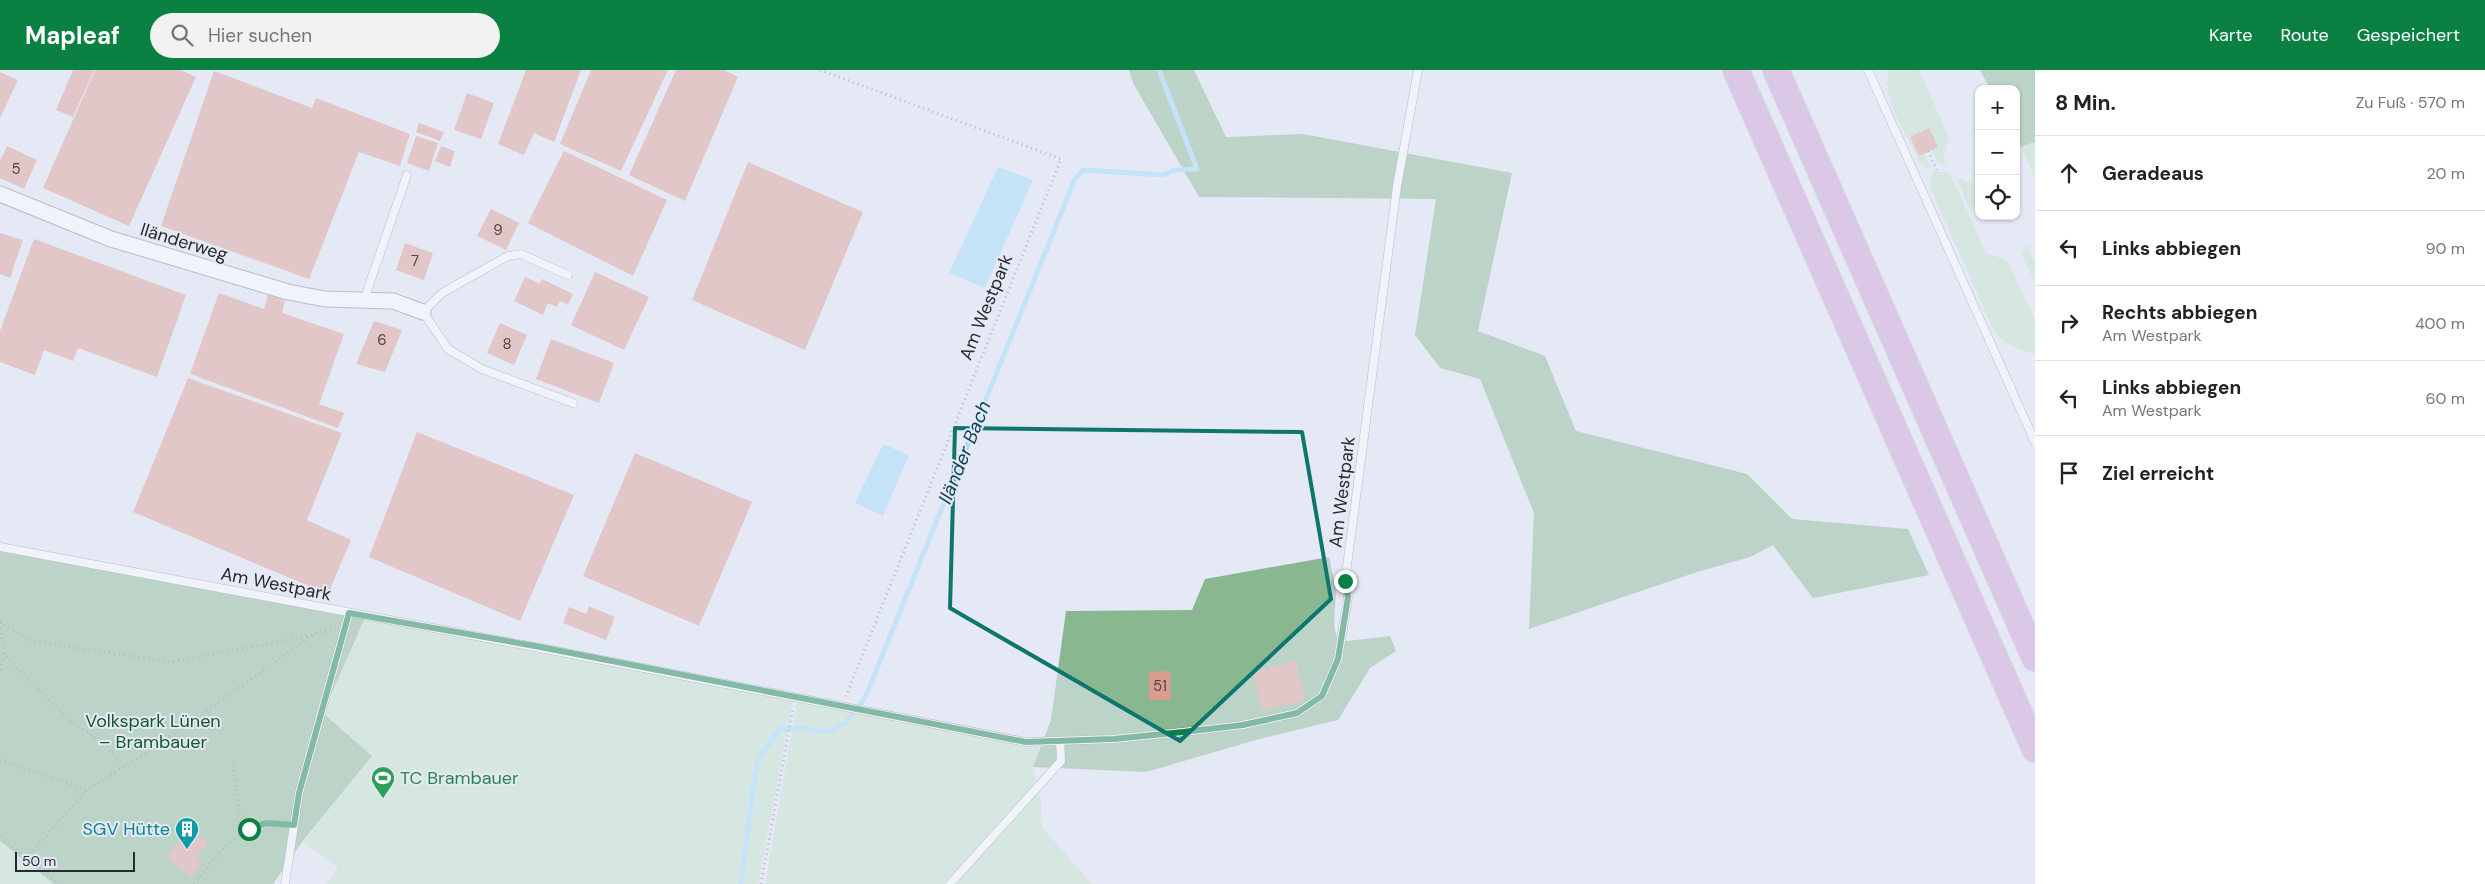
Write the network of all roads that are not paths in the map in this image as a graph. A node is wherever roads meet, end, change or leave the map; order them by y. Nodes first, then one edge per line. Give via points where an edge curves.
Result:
1 (1418, 70) edge
2 (1736, 70) edge
3 (1776, 70) edge
4 (1868, 70) edge
5 (408, 175) dead end
6 (0, 194) edge
7 (568, 275) dead end
8 (364, 300) junction
9 (423, 312) junction
10 (573, 403) dead end
11 (2035, 442) edge
12 (0, 547) edge
13 (349, 613) junction
14 (2035, 658) edge
15 (1060, 741) junction
16 (2035, 749) edge
17 (285, 884) edge
18 (950, 884) edge

1 - 15 lane, Am Westpark via 1397,186 1345,581 1348,597 1338,659 1322,696 1297,713 1243,725 1114,739
2 - 16 highway
3 - 14 highway
4 - 11 lane
5 - 8 lane
6 - 8 street, Iländerweg via 111,239 182,262 288,292 325,299
7 - 9 lane via 521,254 508,256 442,293
8 - 9 street, Iländerweg via 393,301
9 - 10 lane via 448,349 482,369
12 - 13 lane, Am Westpark
13 - 15 lane, Am Westpark via 1026,742
13 - 17 lane via 299,793
15 - 18 lane via 1061,761

